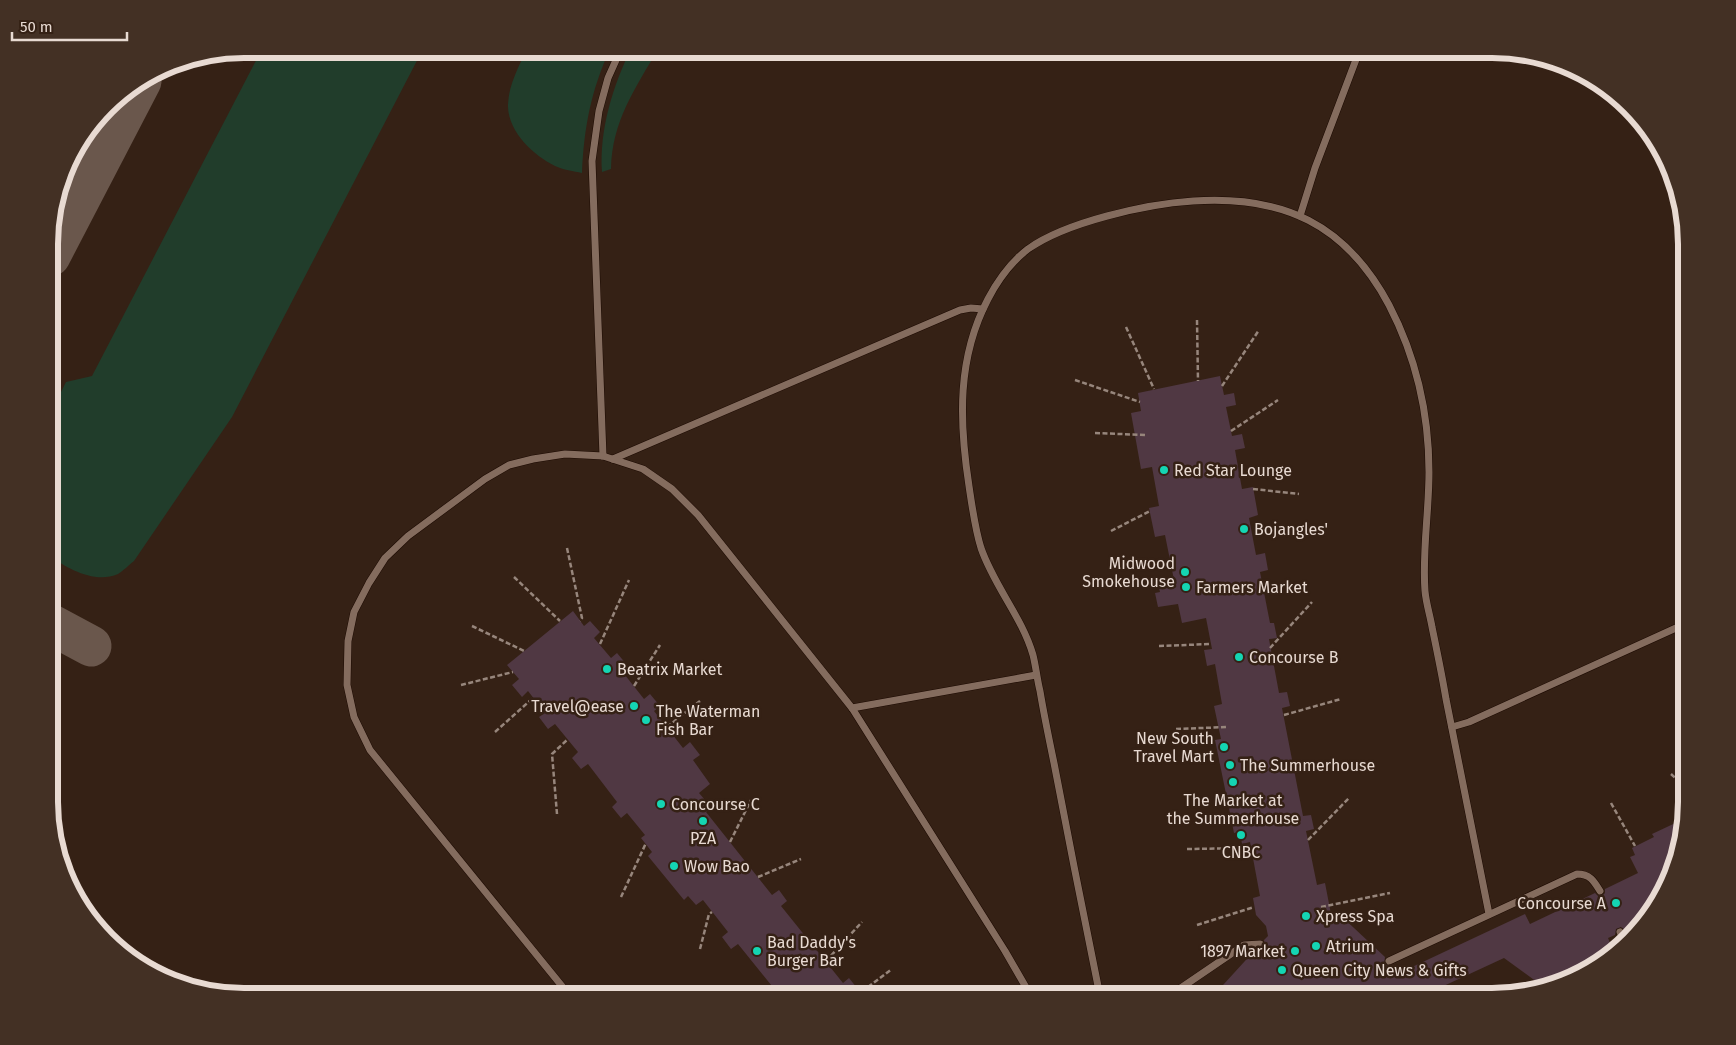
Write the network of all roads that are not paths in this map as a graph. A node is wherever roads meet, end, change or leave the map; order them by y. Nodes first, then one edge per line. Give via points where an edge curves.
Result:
1 (617, 58) edge
2 (1357, 58) edge
3 (1300, 216) junction
4 (983, 309) junction
5 (603, 456) junction
6 (613, 459) junction
7 (1678, 627) edge
8 (1036, 675) junction
9 (852, 708) junction
10 (1452, 727) junction
11 (1600, 891) dead end
12 (1489, 914) junction
13 (1620, 932) dead end
14 (1621, 935) edge
15 (1260, 944) dead end
16 (1389, 961) dead end
17 (563, 988) edge
18 (1027, 988) edge
19 (1098, 988) edge
20 (1182, 988) edge

1 - 5 lane via 599,111 592,161
2 - 3 lane
3 - 4 lane via 1270,206 1213,200 1186,201 1115,214 1048,237 1026,250 997,283
3 - 10 lane via 1324,228 1344,244 1377,285 1402,334 1420,388 1426,419 1429,473 1425,592
4 - 6 lane via 960,310
4 - 8 lane via 965,365 961,413 963,445 981,547 1032,652
5 - 6 lane
5 - 17 lane via 565,454 533,459 509,465 485,479 408,536 385,558 354,612 348,641 347,684 354,717 370,750
6 - 9 lane via 643,469 672,489 698,515
7 - 10 lane
8 - 9 lane
8 - 19 lane
9 - 18 lane via 1006,950
10 - 12 lane
11 - 12 lane via 1591,877 1577,874
12 - 16 lane
13 - 14 lane
15 - 20 lane via 1244,945

